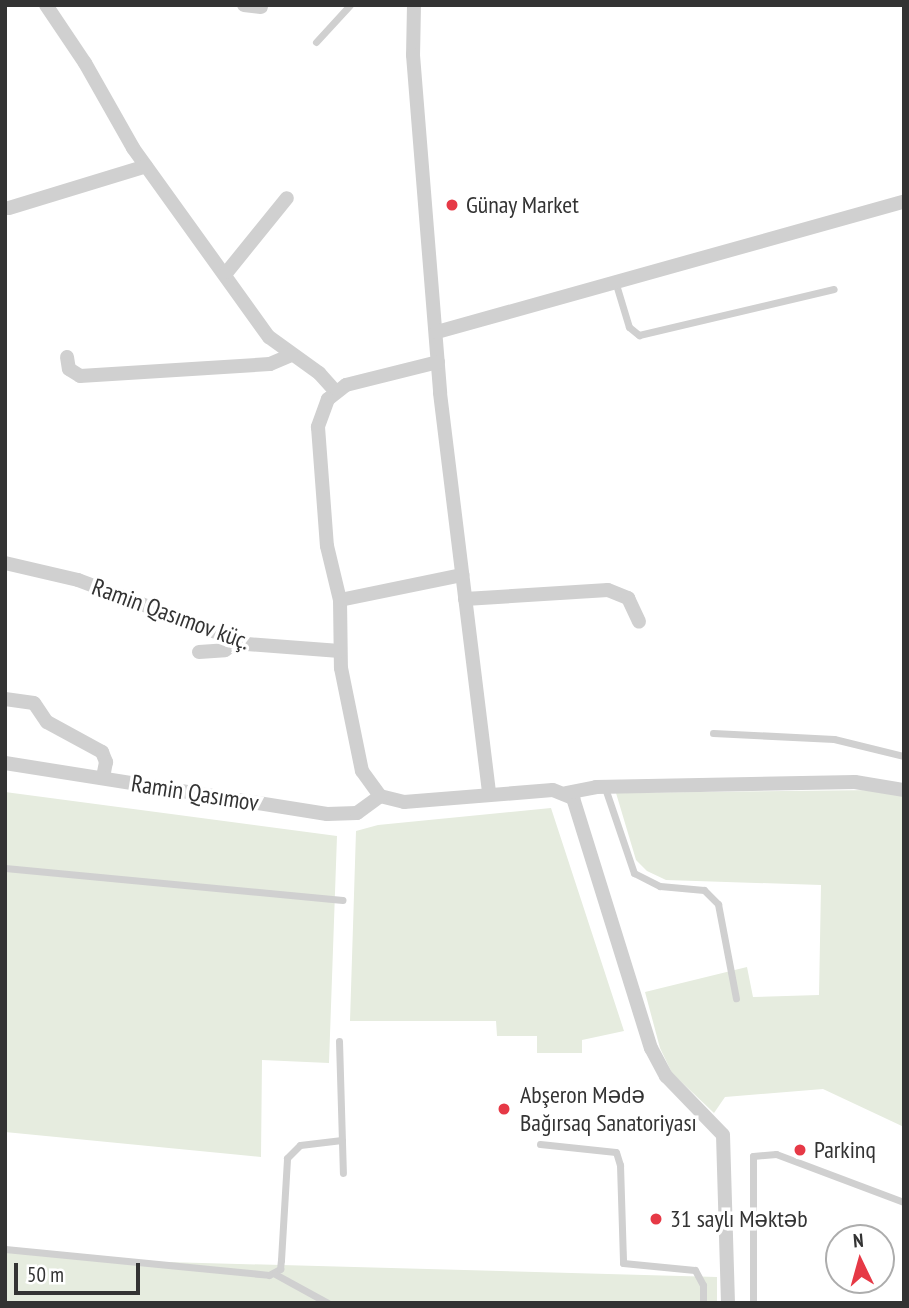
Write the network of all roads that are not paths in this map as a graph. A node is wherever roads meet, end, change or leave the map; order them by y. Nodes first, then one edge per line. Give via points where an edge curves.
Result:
1 (46, 5) edge
2 (244, 5) edge
3 (350, 5) edge
4 (414, 5) edge
5 (261, 7) dead end
6 (316, 42) dead end
7 (146, 166) junction
8 (287, 198) dead end
9 (904, 202) edge
10 (9, 208) dead end
11 (227, 272) junction
12 (615, 280) junction
13 (834, 289) dead end
14 (437, 332) junction
15 (291, 355) junction
16 (67, 357) dead end
17 (439, 362) junction
18 (335, 391) junction
19 (5, 563) edge
20 (462, 575) junction
21 (465, 599) junction
22 (341, 600) junction
23 (639, 622) dead end
24 (239, 641) junction
25 (340, 651) junction
26 (199, 652) dead end
27 (5, 699) edge
28 (713, 733) dead end
29 (904, 756) edge
30 (5, 763) edge
31 (103, 778) junction
32 (604, 787) junction
33 (904, 790) edge
34 (566, 793) junction
35 (489, 794) junction
36 (380, 796) junction
37 (5, 868) edge
38 (342, 900) dead end
39 (736, 998) dead end
40 (339, 1041) dead end
41 (342, 1140) junction
42 (540, 1144) dead end
43 (343, 1173) dead end
44 (904, 1202) edge
45 (5, 1249) edge
46 (275, 1273) junction
47 (328, 1303) edge
48 (703, 1303) edge
49 (728, 1303) edge
50 (753, 1303) edge

1 - 7 street
2 - 5 street
3 - 6 lane
4 - 14 street via 413,55
7 - 10 street
7 - 11 street
8 - 11 street
9 - 12 street
11 - 15 street via 270,337
12 - 13 lane via 629,327 639,335
12 - 14 street
14 - 17 street
15 - 16 street via 270,364 80,376 69,369
15 - 18 street via 319,373
17 - 18 street via 365,378
17 - 20 street
18 - 22 street via 321,411 317,446 327,546
19 - 24 street, Ramin Qasımov küç. via 78,580
20 - 21 street
20 - 22 street
21 - 23 street via 608,590 628,598
21 - 35 street
22 - 25 street
24 - 25 street, Ramin Qasımov küç.
24 - 26 street via 225,650
25 - 36 street via 359,761 367,782
27 - 31 street via 34,703 47,722 102,752 106,762
28 - 29 lane via 834,739
30 - 31 street, Ramin Qasımov
31 - 36 street, Ramin Qasımov via 327,814 356,813
32 - 33 street via 855,782
32 - 34 street
32 - 39 lane via 634,873 660,886 704,890 718,904
34 - 35 street
34 - 49 street via 578,807 658,1062 676,1088 723,1135
35 - 36 street via 415,802
37 - 38 lane
40 - 41 lane
41 - 43 lane
41 - 46 lane via 300,1145 287,1158 281,1260
42 - 48 lane via 615,1152 620,1165 623,1263 695,1270 703,1285
44 - 50 lane via 776,1154 753,1156
45 - 46 lane via 246,1275
46 - 47 lane

